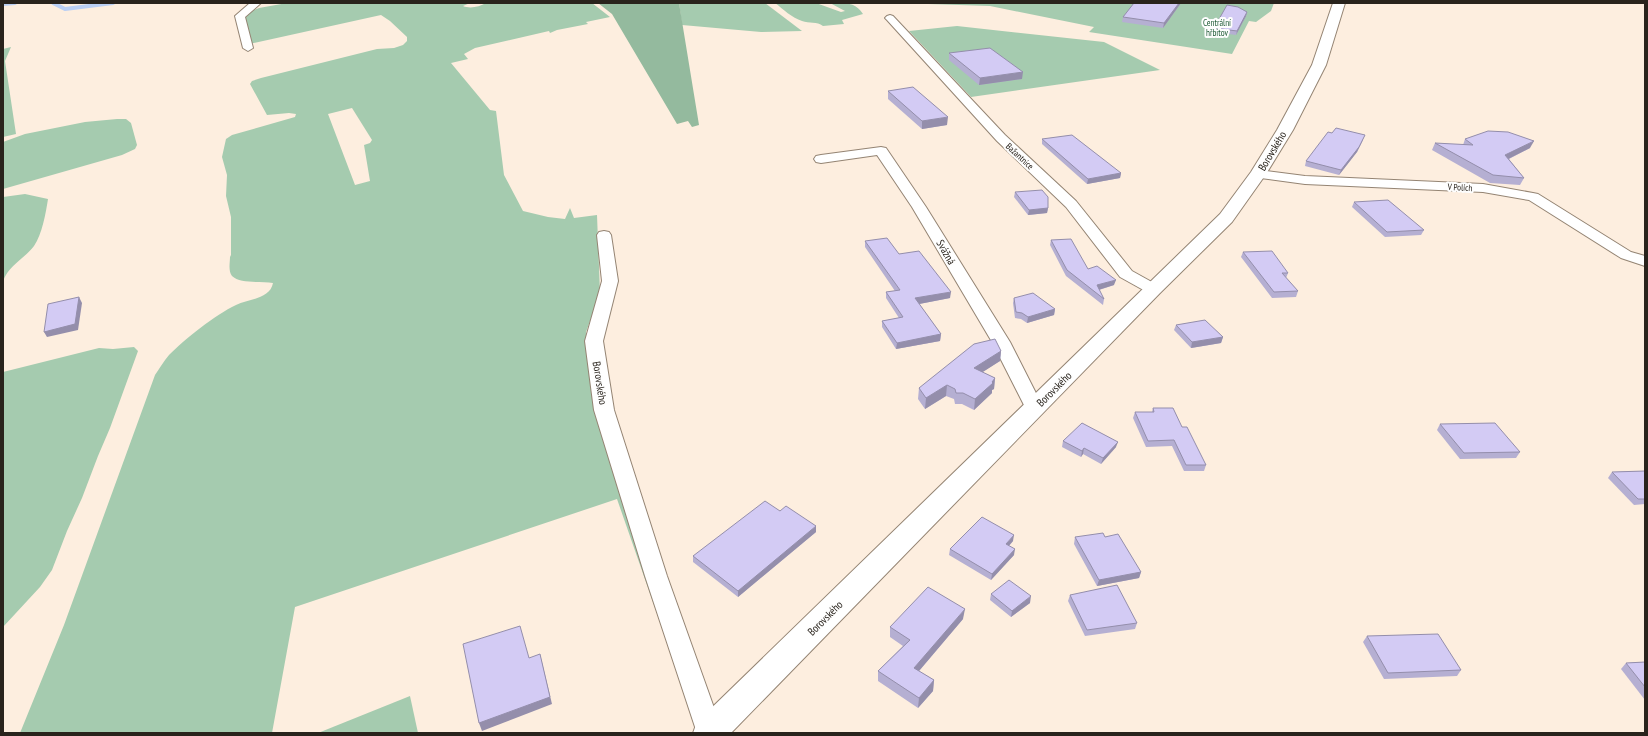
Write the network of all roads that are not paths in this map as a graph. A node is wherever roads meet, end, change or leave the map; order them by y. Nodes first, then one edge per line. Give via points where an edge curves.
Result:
1 (256, 3) edge
2 (1339, 3) edge
3 (890, 18) dead end
4 (248, 48) dead end
5 (821, 158) dead end
6 (1258, 174) junction
7 (604, 235) dead end
8 (1645, 261) edge
9 (1152, 290) junction
10 (1035, 409) junction
11 (710, 733) edge

1 - 4 street via 240,16
2 - 6 main road, Borovského via 1319,65 1285,130
3 - 9 street, Bažantnice via 1001,138 1071,204 1126,274
5 - 10 street, Svážná via 881,151 920,207 1001,342
6 - 8 street, V Polích via 1304,180 1484,188 1533,197 1626,255
6 - 9 main road, Borovského via 1226,218
7 - 11 street, Borovského via 610,281 594,341 604,410 656,576
9 - 10 main road, Borovského
10 - 11 main road, Borovského

